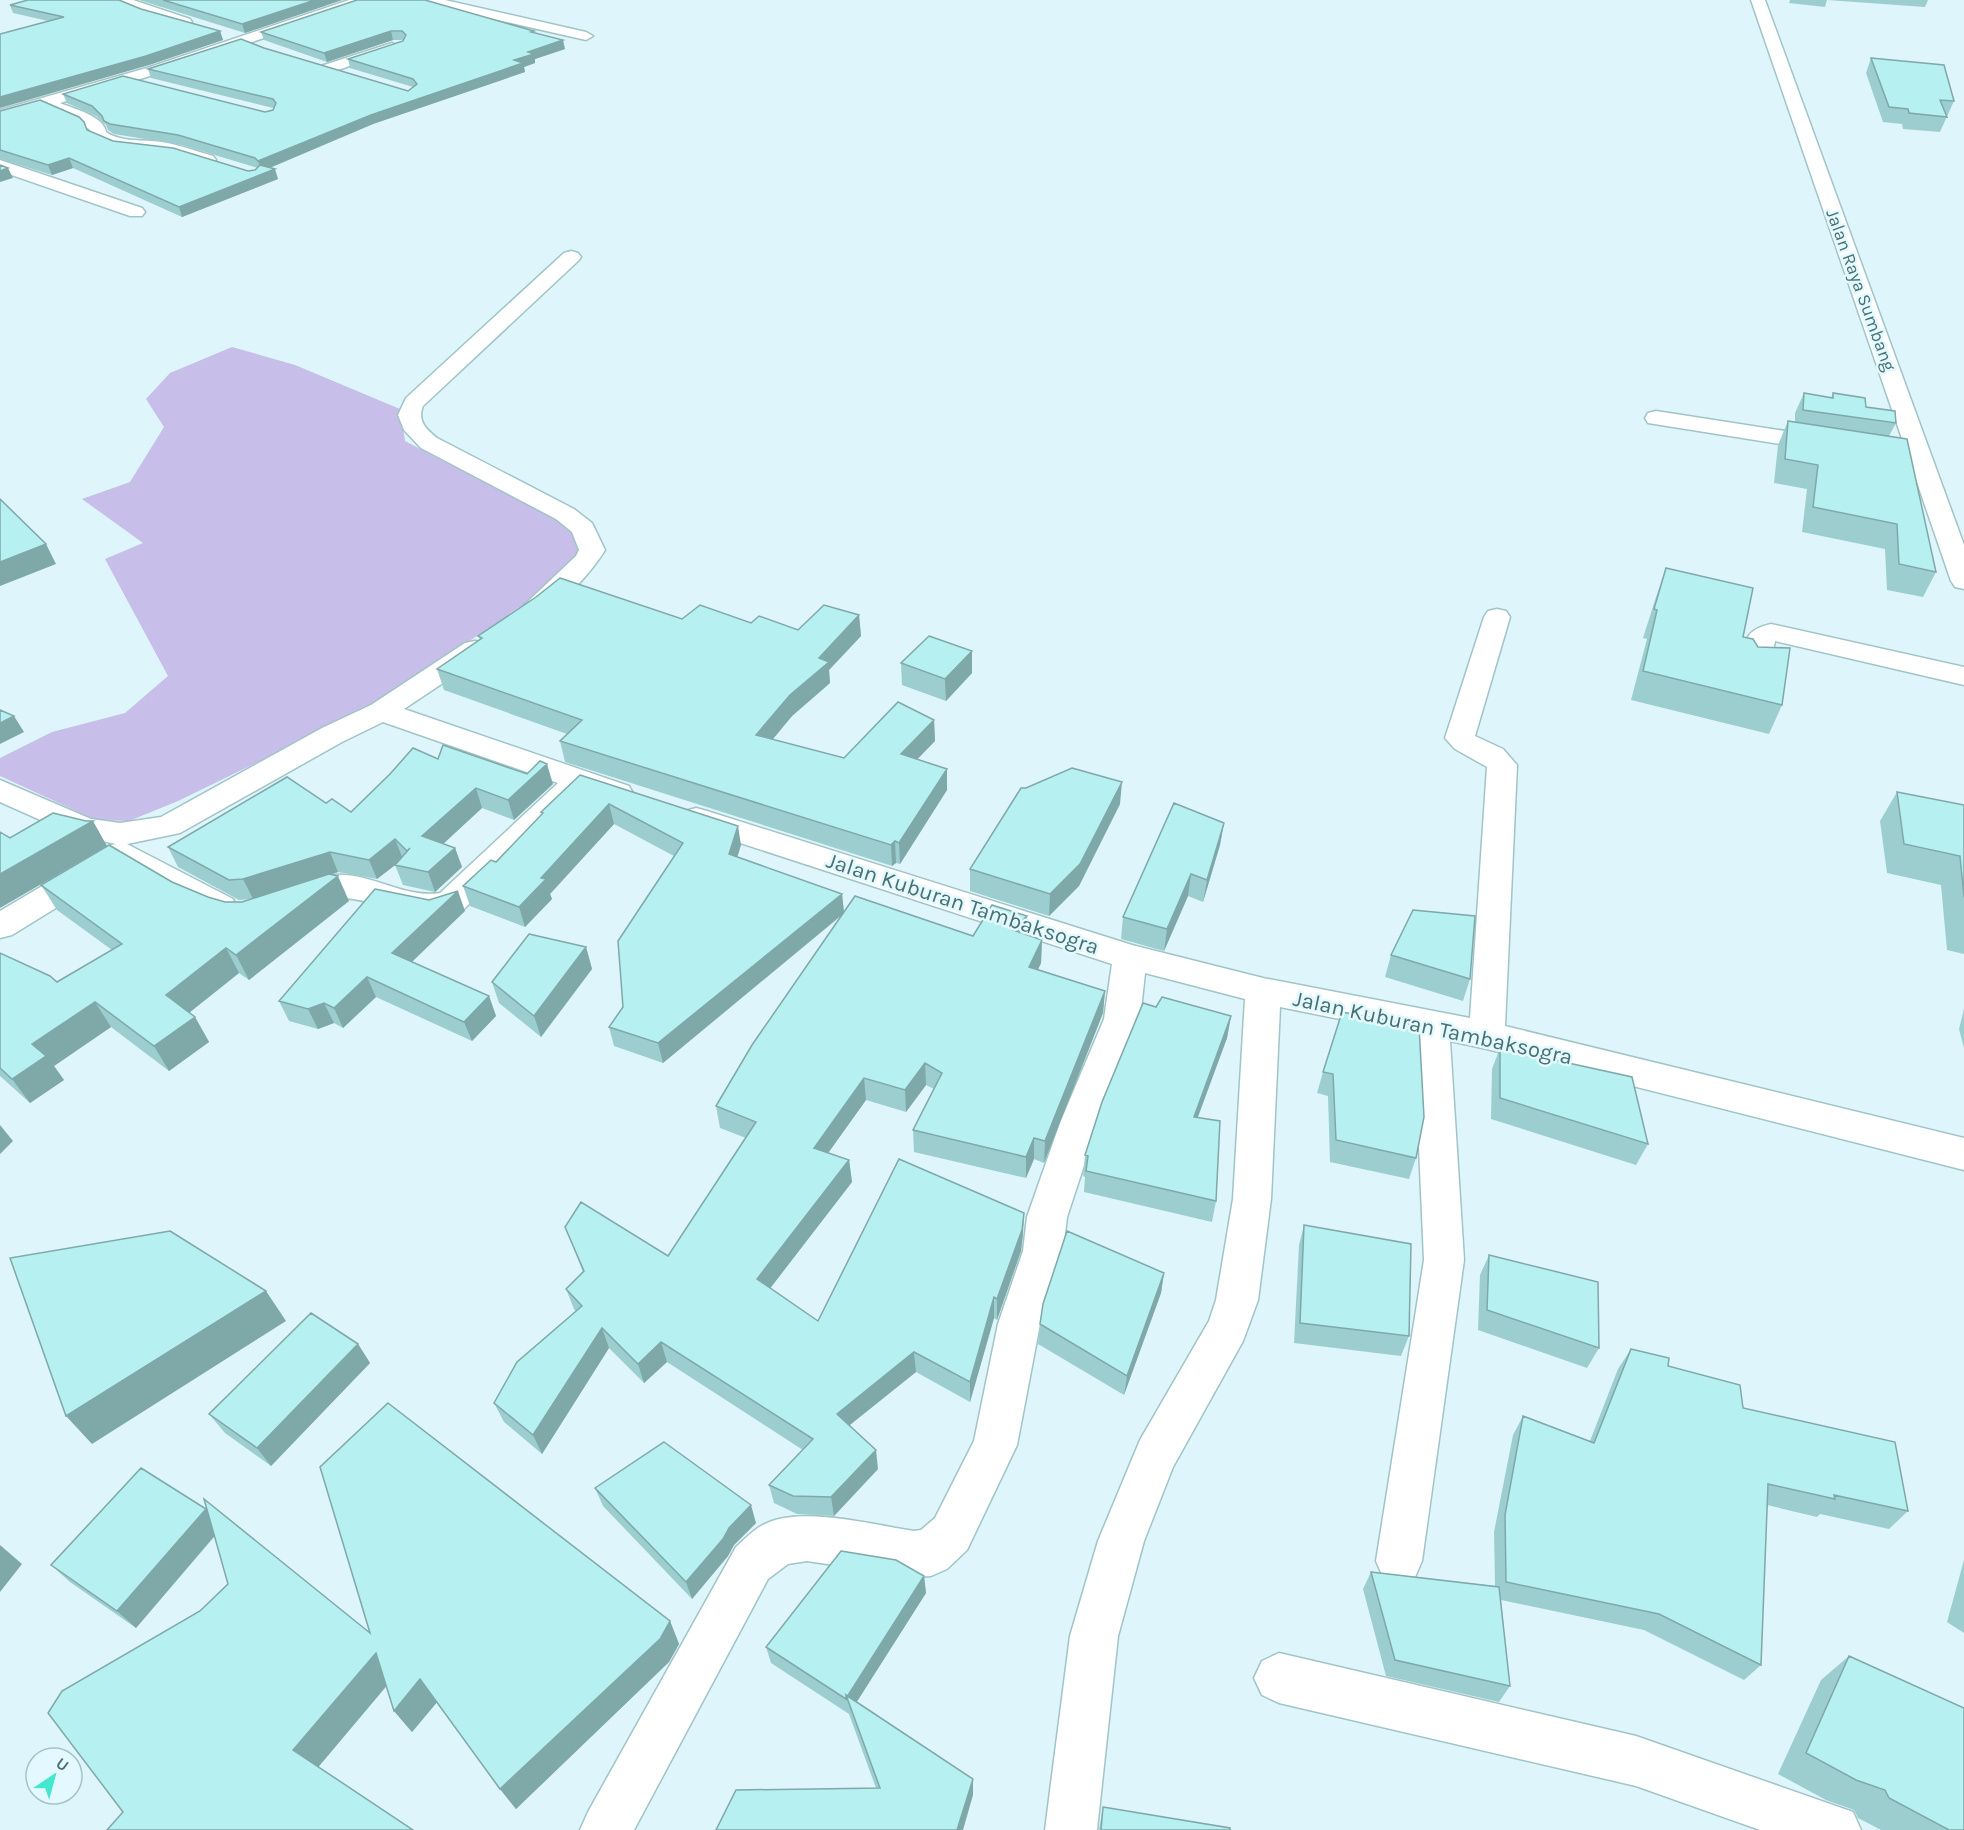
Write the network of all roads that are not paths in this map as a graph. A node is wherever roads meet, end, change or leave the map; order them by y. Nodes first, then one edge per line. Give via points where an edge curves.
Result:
1 (119, 0) edge
2 (363, 0) edge
3 (427, 0) edge
4 (1758, 0) edge
5 (202, 27) edge
6 (222, 33) edge
7 (586, 36) dead end
8 (246, 40) junction
9 (399, 45) edge
10 (261, 47) edge
11 (308, 63) edge
12 (326, 69) junction
13 (357, 78) edge
14 (127, 79) junction
15 (161, 88) edge
16 (46, 102) junction
17 (0, 115) edge
18 (219, 164) edge
19 (5, 169) edge
20 (136, 213) dead end
21 (571, 257) dead end
22 (1656, 418) dead end
23 (1841, 446) edge
24 (1898, 454) edge
25 (1921, 458) junction
26 (1964, 580) edge
27 (1497, 617) dead end
28 (1756, 667) edge
29 (1964, 676) edge
30 (381, 711) junction
31 (579, 780) junction
32 (0, 790) edge
33 (169, 826) junction
34 (122, 853) junction
35 (0, 926) edge
36 (1130, 957) junction
37 (1263, 991) junction
38 (1431, 1024) junction
39 (1487, 1035) junction
40 (1964, 1154) edge
41 (1398, 1561) dead end
42 (1279, 1678) dead end
43 (606, 1830) edge
44 (1071, 1830) edge
45 (1835, 1830) edge

1 - 5 street
2 - 8 street
3 - 7 street
4 - 25 street, Jalan Raya Sumbang
6 - 8 street
8 - 10 street
8 - 14 street
9 - 12 street
11 - 12 street
12 - 13 street
14 - 15 street
14 - 16 street
16 - 17 street
16 - 18 street via 90,122 103,138 123,144 159,146
19 - 20 street
21 - 30 street via 414,403 408,414 417,434 429,443 565,514 583,528 592,550 576,574 504,629
22 - 23 street
24 - 25 street
25 - 26 street, Jalan Raya Sumbang
27 - 39 street via 1460,738 1496,756 1502,765
28 - 29 street via 1762,635 1771,632
30 - 31 street, Jalan Kuburan Tambaksogra
30 - 33 street
31 - 34 street via 445,905 429,906 339,885 239,914
31 - 36 street, Jalan Kuburan Tambaksogra
32 - 33 street via 85,828 120,834
33 - 34 street
34 - 35 street
36 - 37 street, Jalan Kuburan Tambaksogra
36 - 43 street via 1122,1019 1079,1122 1047,1217 1043,1251 1019,1324 995,1445 951,1534 932,1553 914,1554 807,1538 778,1542 752,1563
37 - 38 street, Jalan Kuburan Tambaksogra
37 - 44 street via 1252,1199 1237,1300 1228,1328 1156,1455 1121,1541 1094,1636
38 - 39 street, Jalan Kuburan Tambaksogra
38 - 41 street via 1444,1260
39 - 40 street, Jalan Kuburan Tambaksogra
42 - 45 street via 1636,1761

